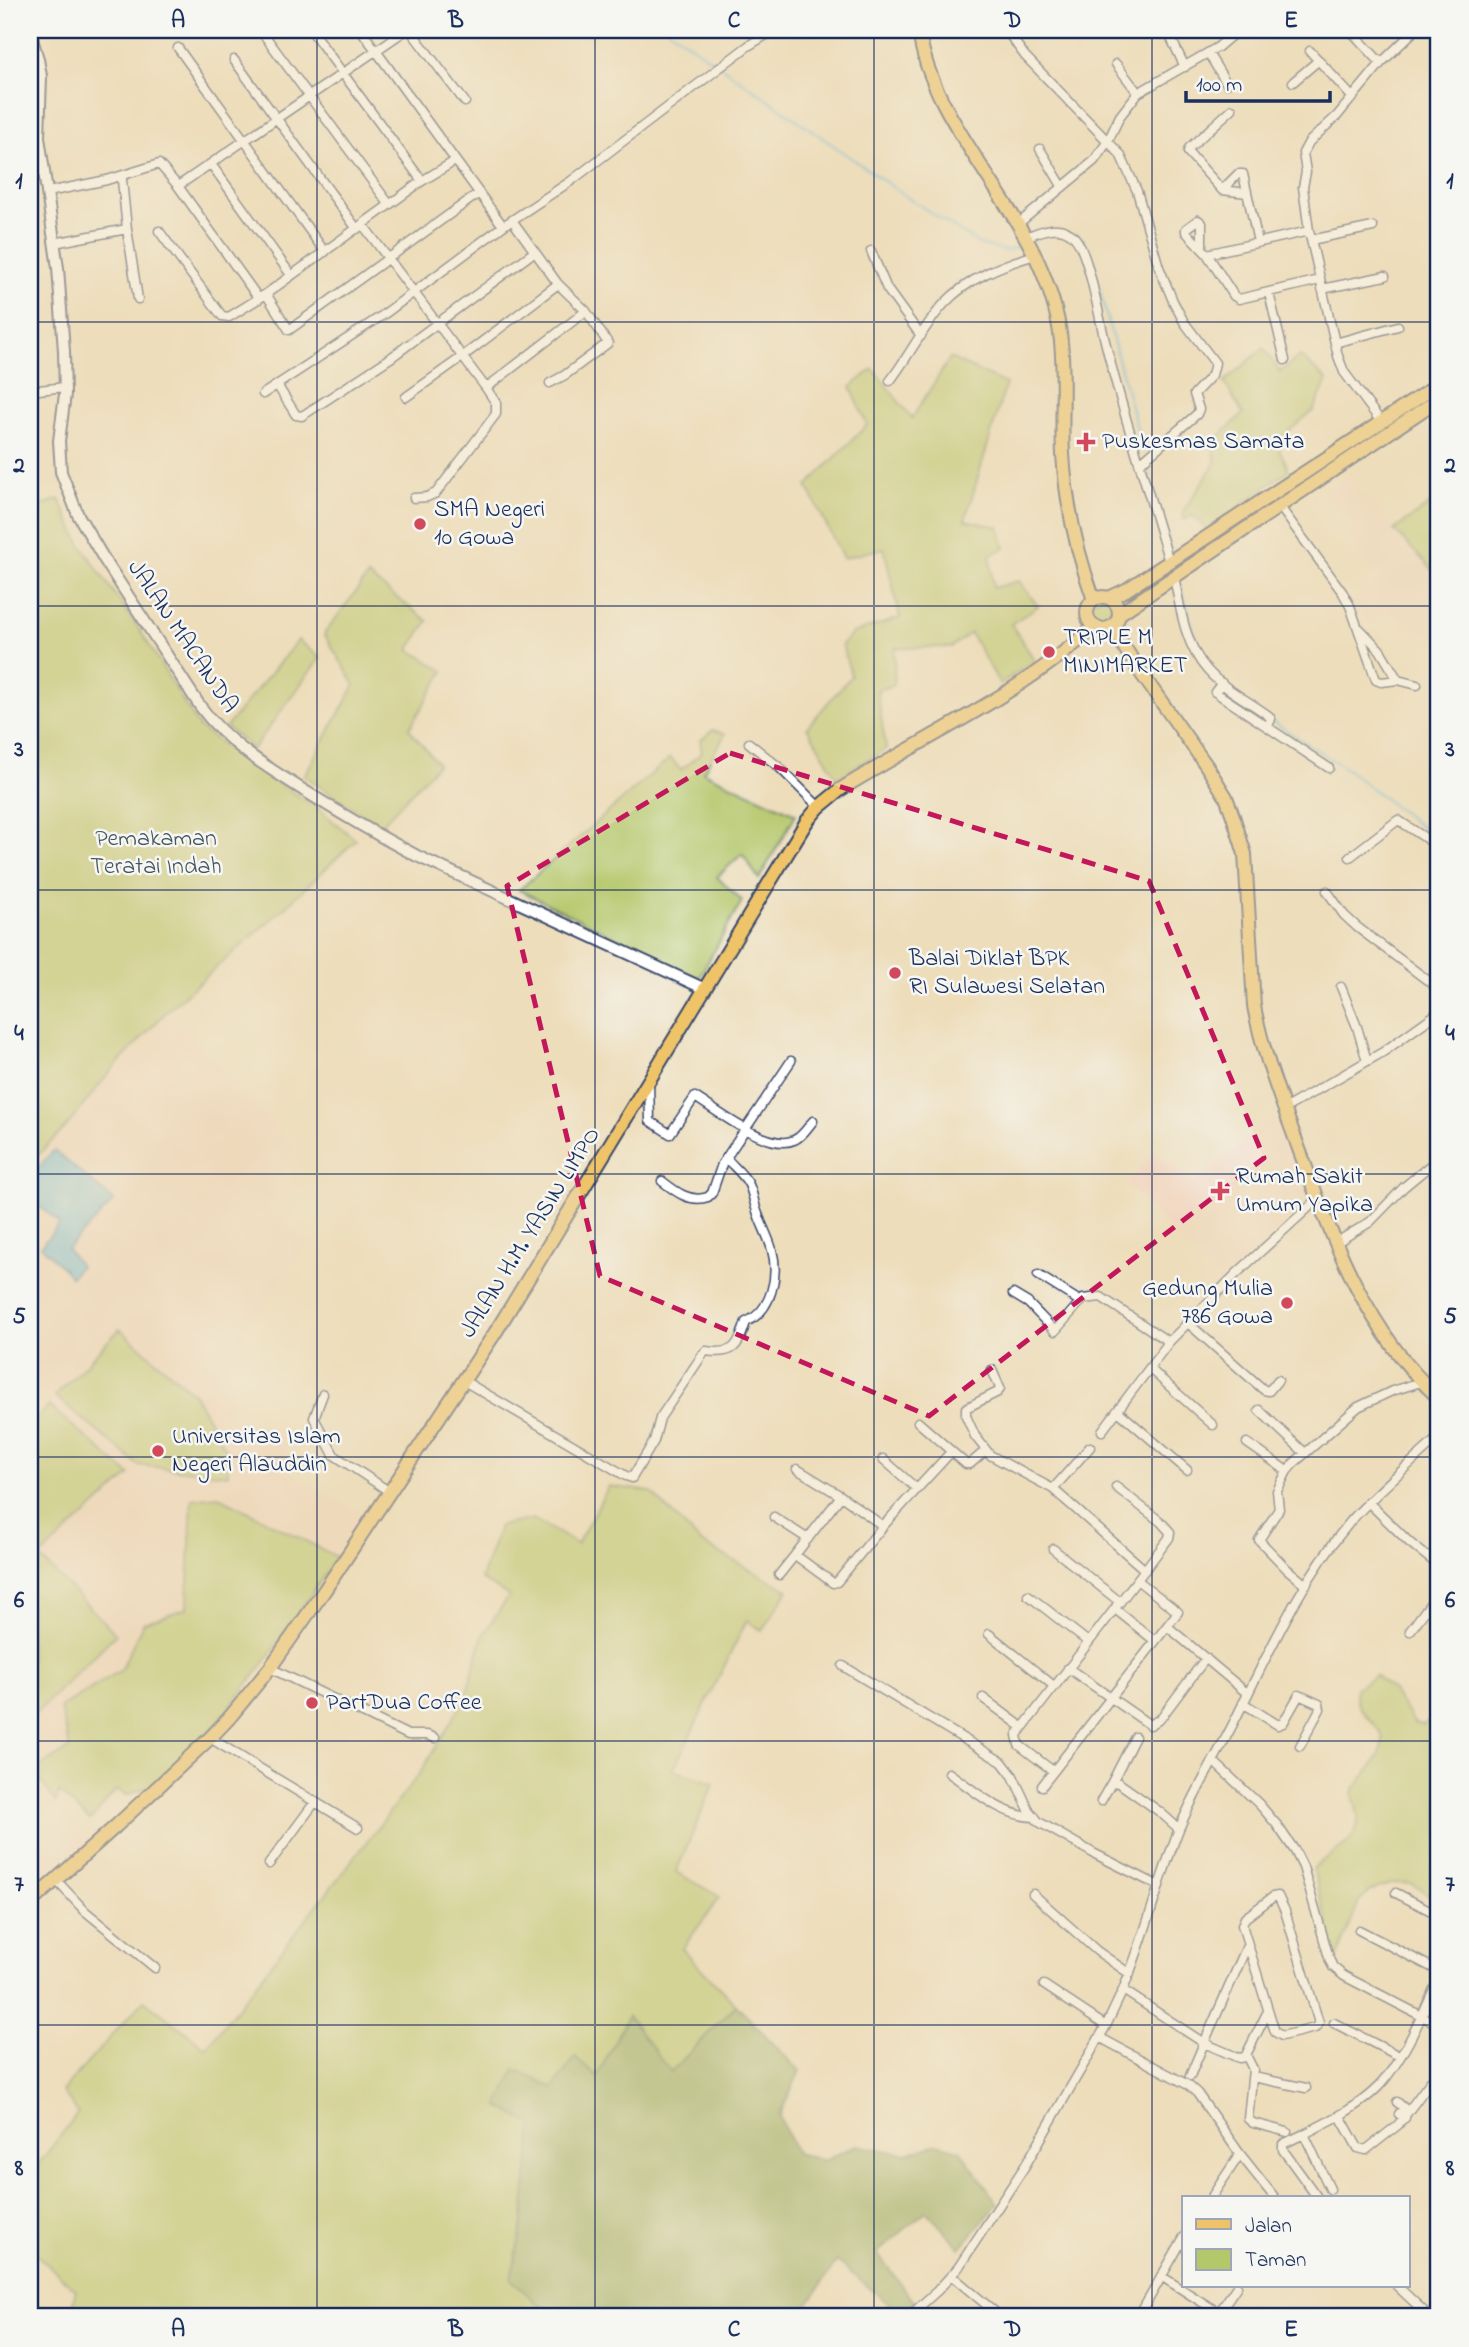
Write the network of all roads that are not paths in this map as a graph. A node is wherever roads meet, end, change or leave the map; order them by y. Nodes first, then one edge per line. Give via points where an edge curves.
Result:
1 (311, 30) edge
2 (360, 30) edge
3 (408, 30) edge
4 (774, 30) edge
5 (919, 30) edge
6 (1006, 30) edge
7 (1167, 30) edge
8 (1238, 30) edge
9 (1350, 30) edge
10 (1412, 30) edge
11 (30, 32) edge
12 (262, 32) dead end
13 (178, 47) dead end
14 (376, 51) junction
15 (1310, 51) dead end
16 (1208, 53) junction
17 (234, 60) dead end
18 (1319, 61) junction
19 (1381, 63) junction
20 (1116, 64) dead end
21 (1185, 67) junction
22 (343, 74) junction
23 (1293, 82) dead end
24 (1227, 85) dead end
25 (1138, 93) junction
26 (310, 96) junction
27 (1353, 97) junction
28 (465, 102) dead end
29 (1232, 109) dead end
30 (276, 118) junction
31 (243, 141) junction
32 (1108, 141) junction
33 (1040, 149) dead end
34 (455, 160) junction
35 (211, 163) junction
36 (122, 180) dead end
37 (422, 181) junction
38 (178, 186) junction
39 (1062, 186) junction
40 (1222, 190) junction
41 (48, 192) junction
42 (479, 193) junction
43 (1247, 193) junction
44 (389, 204) junction
45 (512, 220) junction
46 (1018, 224) junction
47 (503, 226) junction
48 (360, 227) junction
49 (1373, 227) dead end
50 (127, 229) junction
51 (159, 231) dead end
52 (1309, 231) junction
53 (1311, 240) junction
54 (1258, 242) junction
55 (54, 243) junction
56 (1030, 245) junction
57 (871, 251) dead end
58 (325, 252) junction
59 (534, 252) junction
60 (390, 258) junction
61 (292, 275) junction
62 (1385, 276) dead end
63 (558, 284) junction
64 (1321, 285) junction
65 (414, 291) junction
66 (1269, 293) junction
67 (262, 297) junction
68 (138, 299) dead end
69 (586, 311) junction
70 (438, 323) junction
71 (1398, 326) dead end
72 (921, 336) junction
73 (1335, 342) junction
74 (462, 357) junction
75 (1285, 360) dead end
76 (890, 381) dead end
77 (550, 383) dead end
78 (1439, 384) edge
79 (276, 385) junction
80 (65, 387) junction
81 (485, 388) junction
82 (30, 391) edge
83 (263, 394) dead end
84 (406, 397) dead end
85 (1439, 399) edge
86 (1382, 423) junction
87 (1140, 463) junction
88 (1283, 488) junction
89 (414, 498) dead end
90 (1285, 504) junction
91 (1169, 562) junction
92 (1174, 576) junction
93 (1109, 598) junction
94 (1094, 600) junction
95 (1119, 614) junction
96 (1094, 627) junction
97 (1112, 627) junction
98 (1358, 628) junction
99 (1398, 680) junction
100 (1417, 685) dead end
101 (749, 743) dead end
102 (1329, 768) dead end
103 (819, 807) junction
104 (1439, 846) edge
105 (1350, 857) dead end
106 (1327, 891) dead end
107 (1340, 987) dead end
108 (705, 989) junction
109 (1439, 989) edge
110 (1439, 1012) edge
111 (791, 1061) dead end
112 (1367, 1061) junction
113 (649, 1082) junction
114 (1284, 1109) junction
115 (813, 1121) dead end
116 (744, 1129) junction
117 (726, 1158) junction
118 (1439, 1158) edge
119 (662, 1181) dead end
120 (1318, 1199) junction
121 (1337, 1242) junction
122 (1038, 1275) dead end
123 (1013, 1294) dead end
124 (1081, 1302) junction
125 (1188, 1323) junction
126 (1169, 1342) junction
127 (1150, 1369) junction
128 (992, 1370) dead end
129 (1278, 1380) dead end
130 (464, 1381) junction
131 (1421, 1382) junction
132 (323, 1394) dead end
133 (1439, 1398) edge
134 (1259, 1410) dead end
135 (1118, 1411) junction
136 (918, 1422) dead end
137 (1213, 1425) dead end
138 (1102, 1431) dead end
139 (1439, 1437) edge
140 (1247, 1443) dead end
141 (1090, 1447) dead end
142 (985, 1451) junction
143 (951, 1452) junction
144 (1305, 1453) junction
145 (883, 1459) dead end
146 (797, 1469) dead end
147 (1187, 1470) dead end
148 (1287, 1471) junction
149 (1116, 1488) dead end
150 (916, 1489) junction
151 (1053, 1489) junction
152 (390, 1492) junction
153 (841, 1496) junction
154 (1368, 1502) junction
155 (774, 1517) dead end
156 (883, 1526) junction
157 (808, 1539) junction
158 (1053, 1549) dead end
159 (795, 1555) junction
160 (1439, 1566) edge
161 (1145, 1570) junction
162 (779, 1575) dead end
163 (1137, 1580) junction
164 (1306, 1585) junction
165 (1439, 1592) edge
166 (1028, 1595) dead end
167 (1118, 1605) junction
168 (1167, 1626) junction
169 (1410, 1632) dead end
170 (989, 1634) dead end
171 (1155, 1641) junction
172 (1088, 1642) junction
173 (1206, 1658) junction
174 (843, 1666) dead end
175 (270, 1668) junction
176 (1068, 1668) junction
177 (1054, 1686) junction
178 (1248, 1694) junction
179 (983, 1698) dead end
180 (1110, 1699) junction
181 (1244, 1703) junction
182 (1022, 1727) junction
183 (1135, 1737) dead end
184 (210, 1738) junction
185 (435, 1738) dead end
186 (1300, 1746) dead end
187 (1213, 1761) junction
188 (1053, 1771) junction
189 (948, 1773) dead end
190 (1112, 1783) junction
191 (1042, 1786) dead end
192 (1101, 1801) dead end
193 (315, 1802) junction
194 (1035, 1816) junction
195 (358, 1828) dead end
196 (1179, 1829) junction
197 (270, 1864) dead end
198 (57, 1881) junction
199 (1159, 1886) junction
200 (1396, 1893) dead end
201 (1033, 1894) dead end
202 (30, 1903) edge
203 (1439, 1915) edge
204 (1359, 1930) dead end
205 (1247, 1946) junction
206 (155, 1968) dead end
207 (1439, 1971) edge
208 (1130, 1974) junction
209 (1439, 1978) edge
210 (1044, 1985) dead end
211 (1124, 1990) junction
212 (1268, 2011) junction
213 (1421, 2016) junction
214 (1334, 2023) dead end
215 (1439, 2025) edge
216 (1106, 2026) junction
217 (1099, 2037) junction
218 (1204, 2043) junction
219 (1246, 2056) junction
220 (1399, 2056) junction
221 (1439, 2070) edge
222 (1189, 2076) dead end
223 (1253, 2077) junction
224 (1306, 2088) dead end
225 (1397, 2102) dead end
226 (1340, 2116) junction
227 (1405, 2118) junction
228 (1287, 2132) dead end
229 (1304, 2133) junction
230 (1240, 2154) junction
231 (1330, 2189) dead end
232 (1212, 2196) edge
233 (1273, 2196) edge
234 (1316, 2196) edge
235 (1182, 2242) edge
236 (952, 2276) junction
237 (1161, 2276) junction
238 (1236, 2288) edge
239 (1399, 2288) edge
240 (1439, 2314) edge
241 (1218, 2315) edge
242 (908, 2317) edge
243 (1001, 2317) edge
244 (1145, 2317) edge
245 (1432, 2317) edge

1 - 22 street
2 - 14 street
3 - 14 street
3 - 28 street
4 - 45 street
5 - 46 main road via 945,107
6 - 32 street via 1025,57
7 - 21 street
8 - 16 street
9 - 19 street
10 - 19 street
11 - 41 street, JALAN MACANDA via 41,76 39,137
12 - 26 street
13 - 31 street
14 - 22 street
14 - 34 street
15 - 18 street
16 - 21 street
16 - 24 street
17 - 30 street
18 - 23 street
18 - 27 street
19 - 27 street
20 - 25 street
21 - 25 street
22 - 26 street
22 - 37 street
25 - 32 street
26 - 30 street
26 - 44 street
27 - 52 street via 1303,150
29 - 40 street via 1188,152
30 - 31 street
30 - 48 street
31 - 35 street
31 - 58 street
32 - 39 street via 1094,160
32 - 87 street via 1137,191 1172,301 1216,366 1194,393 1197,414
33 - 39 street
34 - 37 street
34 - 42 street
35 - 38 street
35 - 61 street
36 - 50 street
37 - 44 street
38 - 41 street via 157,164
38 - 67 street
39 - 46 street
40 - 43 street
40 - 43 street via 1241,173
41 - 55 street, JALAN MACANDA
42 - 47 street
42 - 60 street
43 - 54 street
44 - 48 street
45 - 47 street
45 - 59 street
46 - 56 main road
47 - 65 street
48 - 58 street
48 - 60 street
49 - 53 street
50 - 55 street
50 - 68 street
51 - 67 street via 222,316 231,316
52 - 53 street
52 - 54 street
53 - 64 street
54 - 66 street via 1205,251 1237,298
55 - 80 street, JALAN MACANDA
56 - 72 street via 971,281 943,305
56 - 87 street via 1043,229 1060,229 1079,243
56 - 94 main road via 1060,330 1065,476 1075,540
57 - 72 street via 887,289
58 - 61 street
59 - 63 street
59 - 70 street
60 - 65 street
60 - 67 street via 289,330
61 - 67 street
62 - 64 street
63 - 69 street
63 - 74 street
64 - 66 street
64 - 73 street
65 - 70 street
65 - 79 street
66 - 75 street
69 - 77 street via 607,345
69 - 81 street
70 - 74 street
70 - 79 street via 302,416 296,415
71 - 73 street
72 - 76 street
73 - 86 street via 1345,372
74 - 81 street
74 - 84 street
78 - 86 main road
79 - 83 street
80 - 82 street
80 - 108 street, JALAN MACANDA via 60,461 78,515 160,646 228,739 330,807 407,851
81 - 89 street via 496,403 496,414 436,493
85 - 90 main road
86 - 88 main road
87 - 91 street
88 - 90 main road
88 - 91 main road
90 - 92 main road
90 - 98 street via 1343,593
91 - 93 main road
92 - 95 main road
92 - 102 street via 1193,650 1219,686
93 - 94 main road
93 - 95 main road
94 - 96 main road via 1087,613
95 - 97 main road
96 - 97 main road
96 - 103 main road, JALAN H.M. YASIN LIMPO via 1031,677 859,778
97 - 114 main road via 1217,781 1241,836 1254,1006
98 - 99 street via 1380,650
98 - 99 street via 1376,680
99 - 100 street
101 - 103 street
103 - 108 main road, JALAN H.M. YASIN LIMPO via 795,837
104 - 105 street via 1398,820
106 - 109 street via 1357,927
107 - 112 street
108 - 113 main road, JALAN H.M. YASIN LIMPO
110 - 112 street
111 - 116 street
112 - 114 street
113 - 116 street via 650,1121 670,1133 695,1097
113 - 130 main road, JALAN H.M. YASIN LIMPO
114 - 120 main road
115 - 116 street via 793,1141
116 - 117 street
117 - 119 street via 712,1193 704,1199 682,1195
117 - 130 street via 749,1183 773,1251 770,1298 746,1321 734,1349 703,1354 660,1418 654,1441 632,1478
118 - 121 street via 1370,1222
120 - 121 main road
120 - 125 street
121 - 131 main road via 1368,1308
122 - 124 street
123 - 124 street via 1055,1331
124 - 126 street via 1101,1297
125 - 126 street
125 - 129 street via 1264,1390 1269,1391
126 - 127 street
127 - 135 street
127 - 137 street
128 - 142 street via 1000,1390 966,1411
130 - 152 main road, JALAN H.M. YASIN LIMPO
131 - 133 main road
131 - 144 street via 1358,1407
132 - 152 street via 314,1418 334,1455
134 - 144 street
135 - 138 street
135 - 147 street
136 - 143 street
139 - 154 street
140 - 148 street
141 - 151 street
142 - 143 street via 968,1464
142 - 151 street
143 - 150 street
144 - 148 street
145 - 150 street
146 - 153 street
148 - 164 street via 1277,1491 1279,1509 1259,1540
149 - 161 street via 1170,1532
150 - 156 street
151 - 161 street
152 - 175 main road, JALAN H.M. YASIN LIMPO
153 - 156 street
153 - 157 street
154 - 160 street
154 - 164 street
155 - 157 street
156 - 159 street via 835,1583
157 - 159 street
158 - 167 street
159 - 162 street
161 - 163 street
163 - 167 street
163 - 168 street via 1178,1612
164 - 178 street
165 - 169 street
166 - 172 street
167 - 171 street
167 - 172 street
168 - 171 street
168 - 173 street
170 - 177 street
171 - 180 street
172 - 176 street
173 - 178 street
173 - 180 street via 1155,1724 1147,1724
174 - 194 street via 1002,1762
175 - 184 main road, JALAN H.M. YASIN LIMPO
175 - 185 street via 408,1735
176 - 177 street
176 - 180 street
177 - 182 street
178 - 181 street
179 - 182 street
180 - 188 street
181 - 186 street via 1278,1725 1299,1695 1319,1704
181 - 187 street
182 - 188 street via 1017,1742
183 - 190 street
184 - 193 street
184 - 198 main road, JALAN H.M. YASIN LIMPO
187 - 196 street
187 - 213 street via 1259,1804 1295,1851 1333,1967
188 - 191 street
189 - 194 street via 1007,1811
190 - 192 street
190 - 196 street via 1154,1807
193 - 195 street
193 - 197 street
194 - 199 street via 1049,1829
196 - 199 street
198 - 202 main road, JALAN H.M. YASIN LIMPO
198 - 206 street via 85,1911
199 - 208 street
200 - 203 street
201 - 208 street
204 - 207 street
205 - 212 street
205 - 212 street via 1243,1922 1278,1896 1319,2025 1280,2036
205 - 218 street
208 - 211 street
209 - 213 street
210 - 216 street
211 - 216 street
211 - 218 street
212 - 219 street
213 - 215 street
213 - 220 street
214 - 220 street
216 - 217 street
217 - 230 street via 1188,2085
217 - 236 street via 1025,2165
218 - 219 street via 1239,2058
218 - 222 street
219 - 223 street
220 - 226 street via 1379,2086
221 - 227 street
223 - 224 street
223 - 228 street via 1249,2121
225 - 227 street via 1404,2108 1399,2114
226 - 227 street via 1363,2151
226 - 229 street
229 - 231 street
229 - 234 street via 1283,2144 1283,2150
230 - 232 street
230 - 233 street
235 - 237 street
236 - 242 street
236 - 243 street
237 - 241 street
237 - 244 street via 1143,2309
238 - 241 street
239 - 245 street
240 - 245 street

